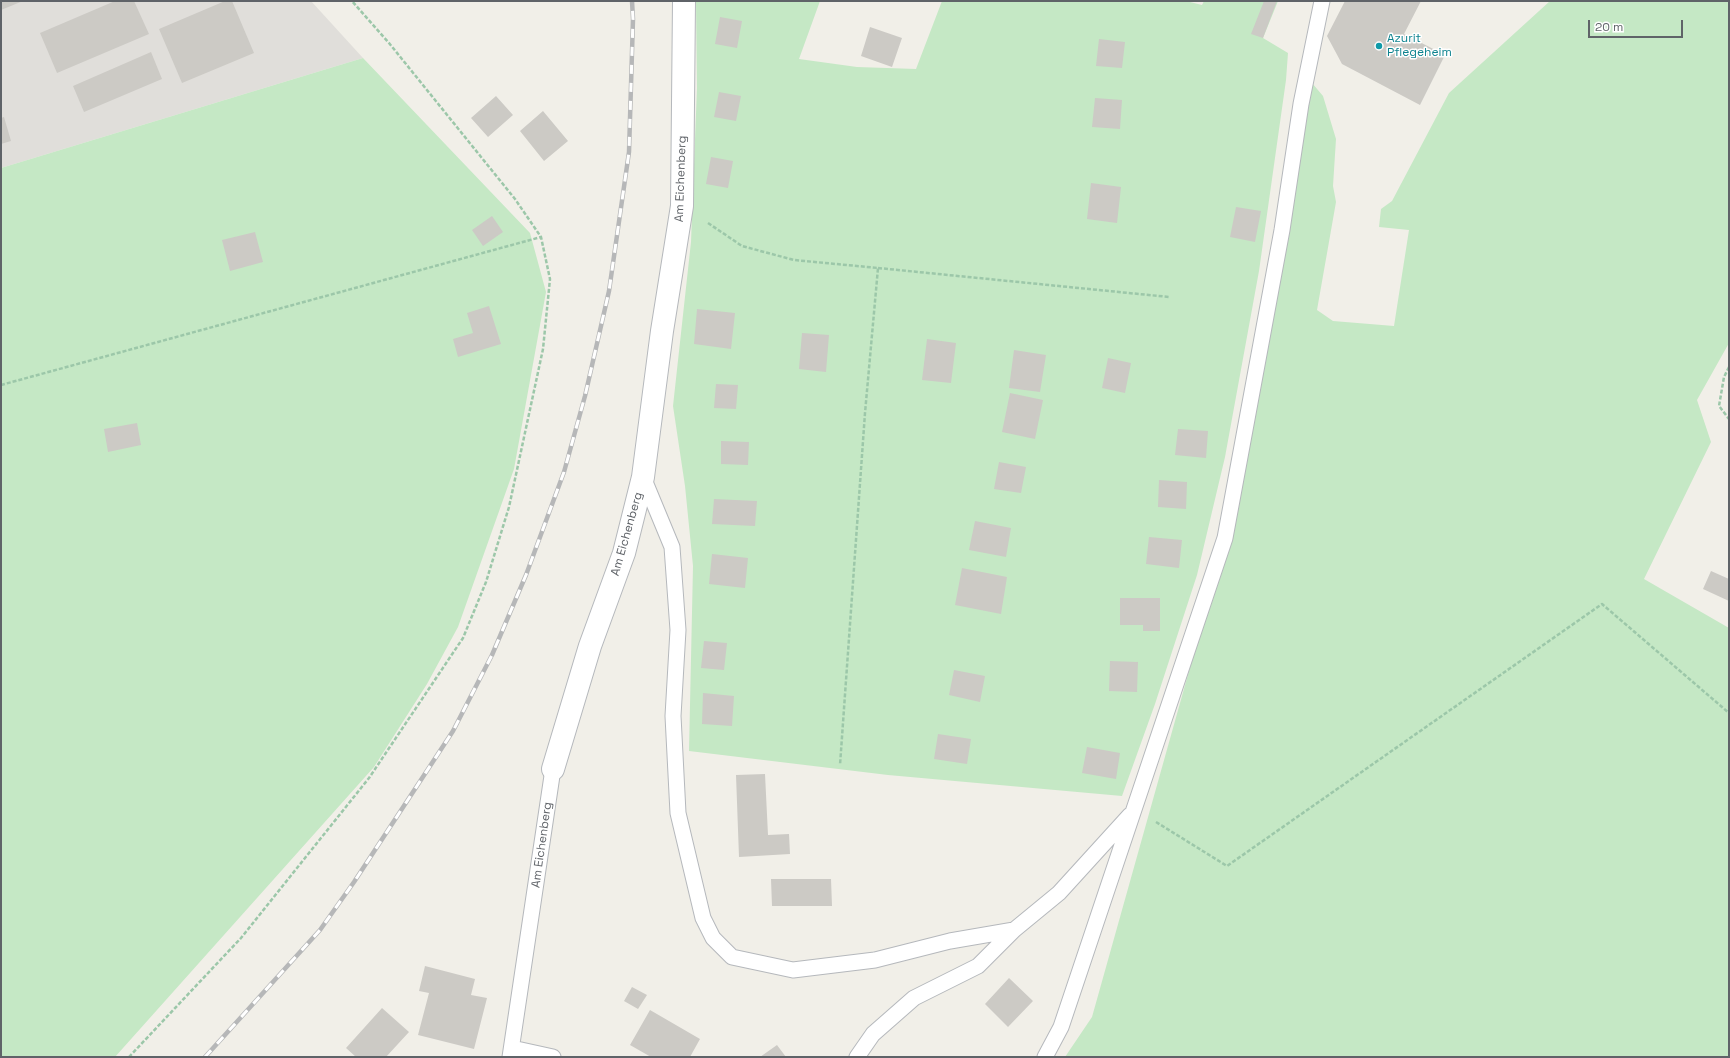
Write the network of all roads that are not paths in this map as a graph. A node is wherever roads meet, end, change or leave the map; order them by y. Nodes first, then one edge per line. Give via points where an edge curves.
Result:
1 (684, 1) edge
2 (1322, 1) edge
3 (643, 477) junction
4 (553, 769) joint
5 (1135, 810) junction
6 (1014, 930) junction
7 (511, 1052) edge
8 (552, 1057) edge
9 (857, 1057) edge
10 (1045, 1057) edge

1 - 3 street, Am Eichenberg via 682,206
2 - 5 lane via 1309,60 1282,230 1225,538
3 - 4 street, Am Eichenberg via 624,553 590,646
3 - 6 lane via 672,547 678,630 673,716 678,813 703,918 712,938 732,957 793,970 875,960
4 - 7 lane, Am Eichenberg
5 - 6 lane via 1059,893
5 - 10 lane via 1061,1027
6 - 9 lane via 978,966 914,998 873,1034
7 - 8 lane

